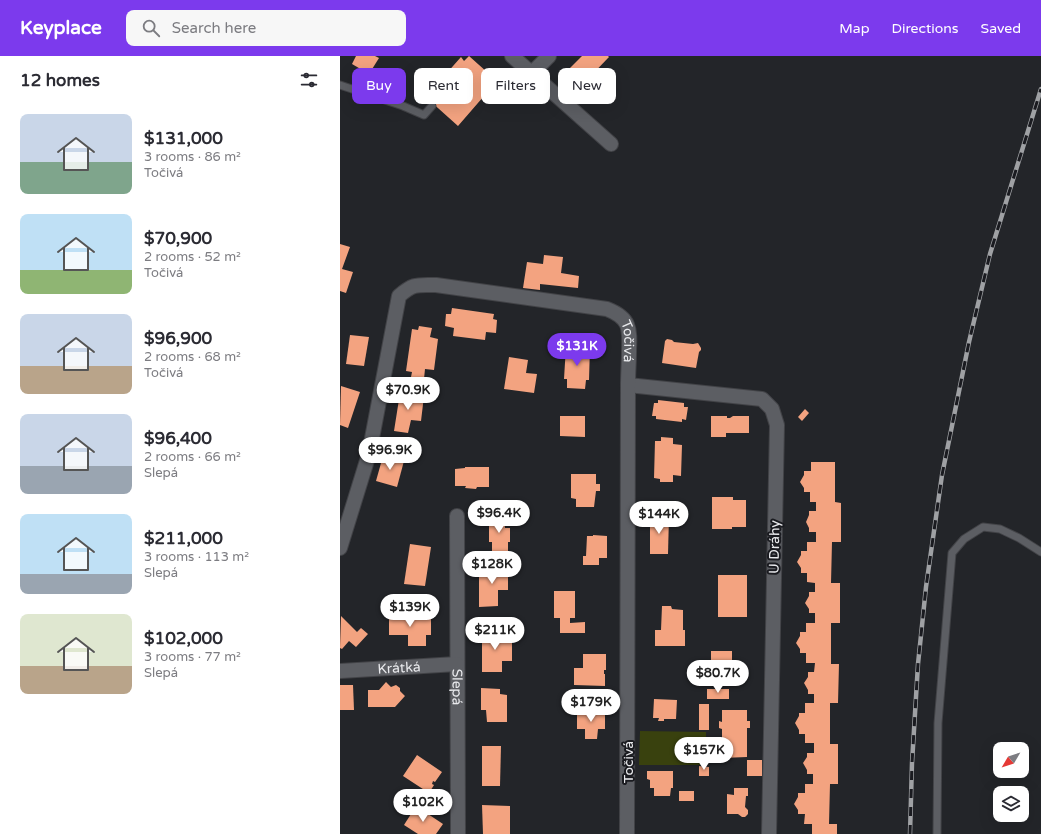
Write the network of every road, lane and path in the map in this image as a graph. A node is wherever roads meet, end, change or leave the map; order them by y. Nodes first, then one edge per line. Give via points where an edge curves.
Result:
1 (512, 56) edge
2 (549, 56) edge
3 (526, 68) edge
4 (537, 68) edge
5 (340, 85) edge
6 (550, 89) edge
7 (432, 106) dead end
8 (611, 144) dead end
9 (628, 385) junction
10 (457, 516) dead end
11 (340, 548) edge
12 (1041, 552) edge
13 (457, 664) junction
14 (340, 671) edge
15 (458, 834) edge
16 (627, 834) edge
17 (769, 834) edge
18 (936, 834) edge

1 - 3 street
2 - 4 street
5 - 7 lane via 424,115
6 - 8 street
9 - 11 street, Točivá via 630,330 618,313 607,309 436,285 416,285 407,289 399,296 369,454
9 - 16 street, Točivá
9 - 17 street, U Dráhy via 762,398 772,409 777,425
10 - 13 street, Slepá
12 - 18 lane via 1000,529 983,527 964,539 952,553 938,723
13 - 14 street, Krátká
13 - 15 street, Slepá

